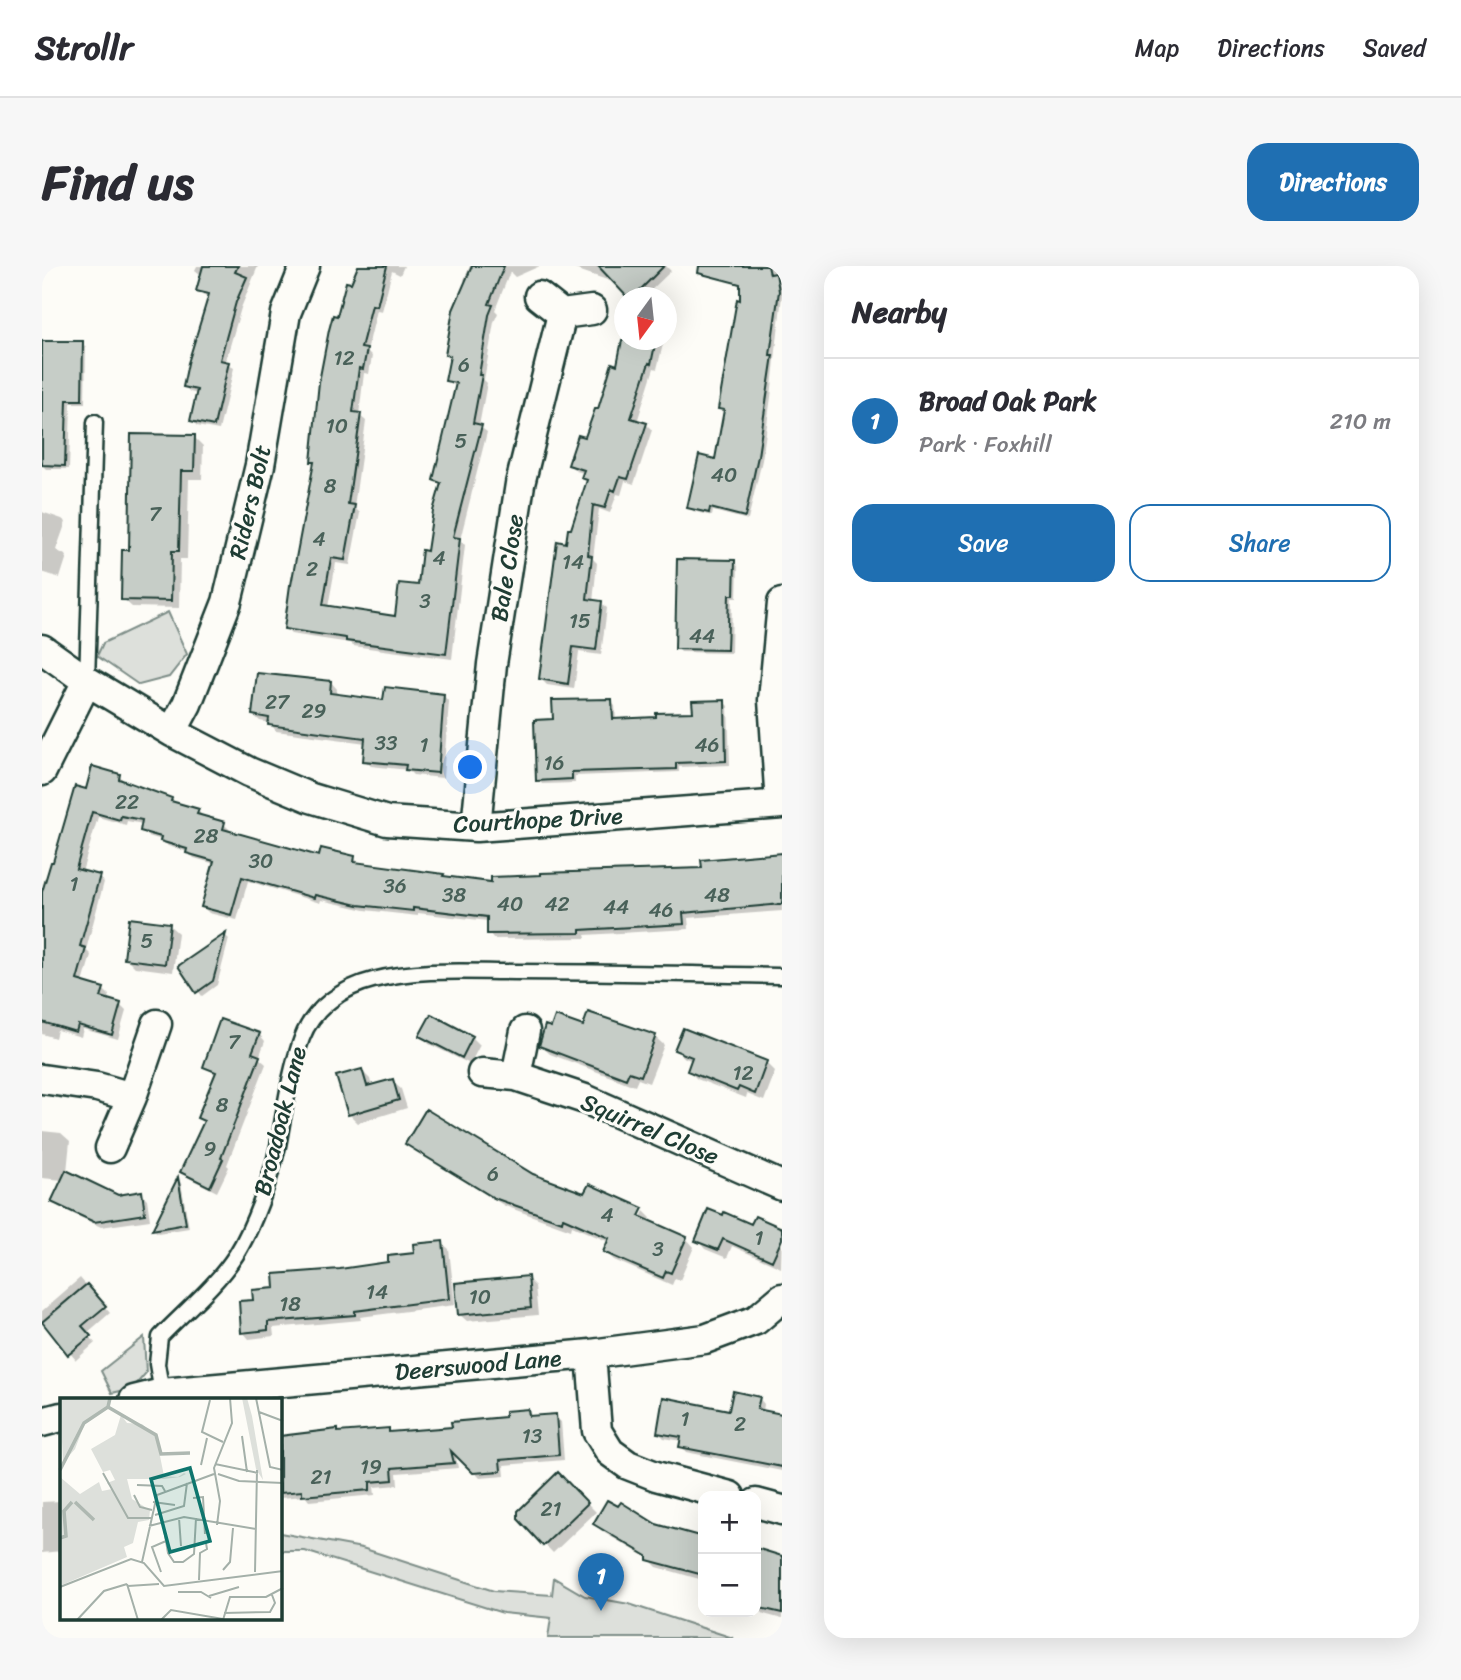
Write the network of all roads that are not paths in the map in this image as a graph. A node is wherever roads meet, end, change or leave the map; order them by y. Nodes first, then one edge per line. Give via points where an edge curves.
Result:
1 (305, 266) edge
2 (539, 296) dead end
3 (592, 310) dead end
4 (562, 314) junction
5 (95, 422) dead end
6 (782, 603) edge
7 (42, 649) edge
8 (87, 681) junction
9 (172, 732) junction
10 (42, 771) edge
11 (781, 804) edge
12 (476, 827) junction
13 (782, 976) edge
14 (158, 1024) dead end
15 (525, 1031) dead end
16 (482, 1073) dead end
17 (516, 1076) junction
18 (42, 1079) edge
19 (132, 1097) junction
20 (110, 1148) dead end
21 (782, 1186) edge
22 (782, 1298) edge
23 (590, 1354) junction
24 (162, 1393) junction
25 (142, 1398) edge
26 (60, 1417) edge
27 (42, 1422) edge
28 (712, 1491) edge
29 (761, 1504) edge
30 (782, 1510) edge

1 - 9 street, Riders Bolt via 286,313 260,465 227,602
2 - 4 street
3 - 4 street
4 - 12 street, Bale Close via 520,484 492,664
5 - 8 lane
6 - 11 street via 773,700
7 - 8 street, Courthope Drive
8 - 9 street, Courthope Drive
8 - 10 street
9 - 12 street, Courthope Drive via 312,799 387,821
11 - 12 street, Courthope Drive
13 - 24 lane, Broadoak Lane via 418,972 371,980 330,1000 302,1036 274,1159 260,1204 236,1255 160,1337 157,1364
14 - 19 street
15 - 17 street
16 - 17 street, Squirrel Close
17 - 21 street, Squirrel Close via 585,1099
18 - 19 street
19 - 20 street
22 - 23 street, Deerswood Lane via 756,1320 705,1339
23 - 24 street, Deerswood Lane
23 - 28 street via 597,1432 610,1452 656,1476
24 - 25 street
26 - 27 street
29 - 30 street

